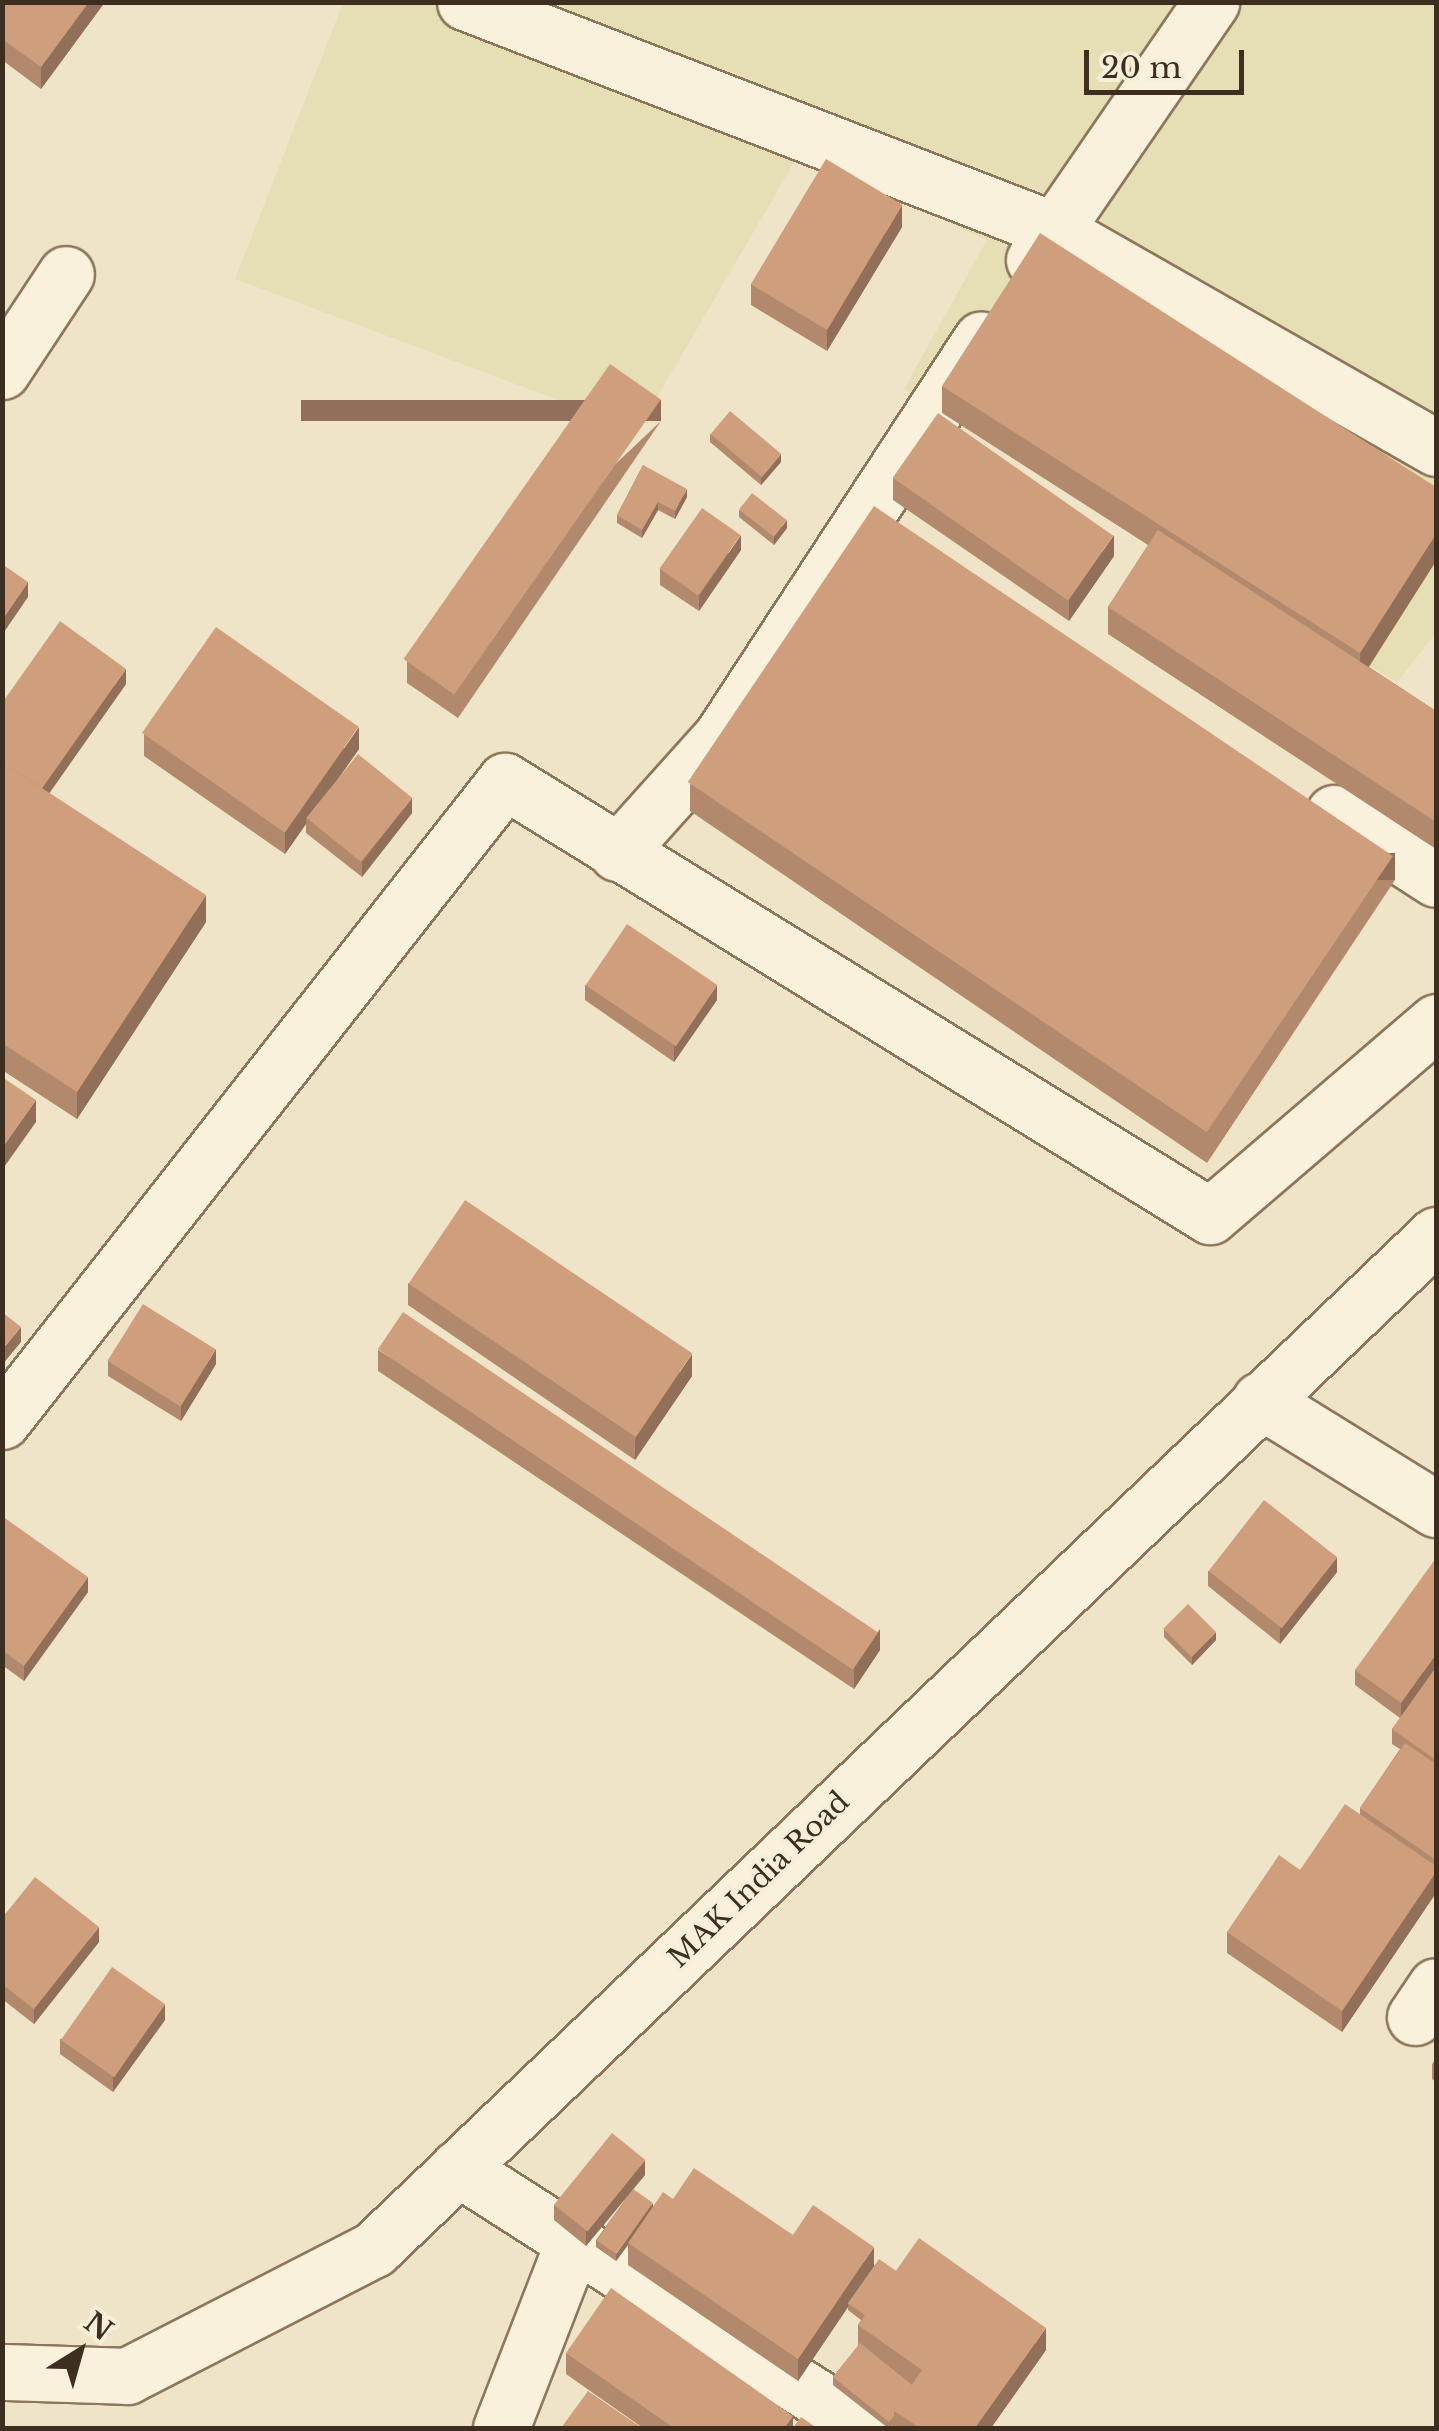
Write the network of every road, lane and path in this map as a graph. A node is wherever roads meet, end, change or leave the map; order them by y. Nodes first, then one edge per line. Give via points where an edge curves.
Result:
1 (465, 2) edge
2 (1211, 2) edge
3 (1054, 230) junction
4 (66, 274) dead end
5 (2, 371) edge
6 (1436, 448) edge
7 (870, 510) junction
8 (920, 543) edge
9 (1286, 782) edge
10 (617, 852) junction
11 (1436, 880) edge
12 (1436, 1022) edge
13 (1436, 1235) edge
14 (1260, 1400) junction
15 (2, 1421) edge
16 (1436, 1509) edge
17 (458, 2168) junction
18 (573, 2242) junction
19 (2, 2372) edge
20 (501, 2428) edge
21 (865, 2428) edge

1 - 3 street
2 - 3 street
3 - 6 street
3 - 7 street
4 - 5 street
7 - 8 street
7 - 10 street via 722,737
9 - 11 street
10 - 12 street via 1210,1216
10 - 15 street via 505,781
13 - 14 street, MAK India Road
14 - 16 street
14 - 17 street, MAK India Road
17 - 18 street
17 - 19 street, MAK India Road via 374,2249 127,2376
18 - 20 street
18 - 21 street

